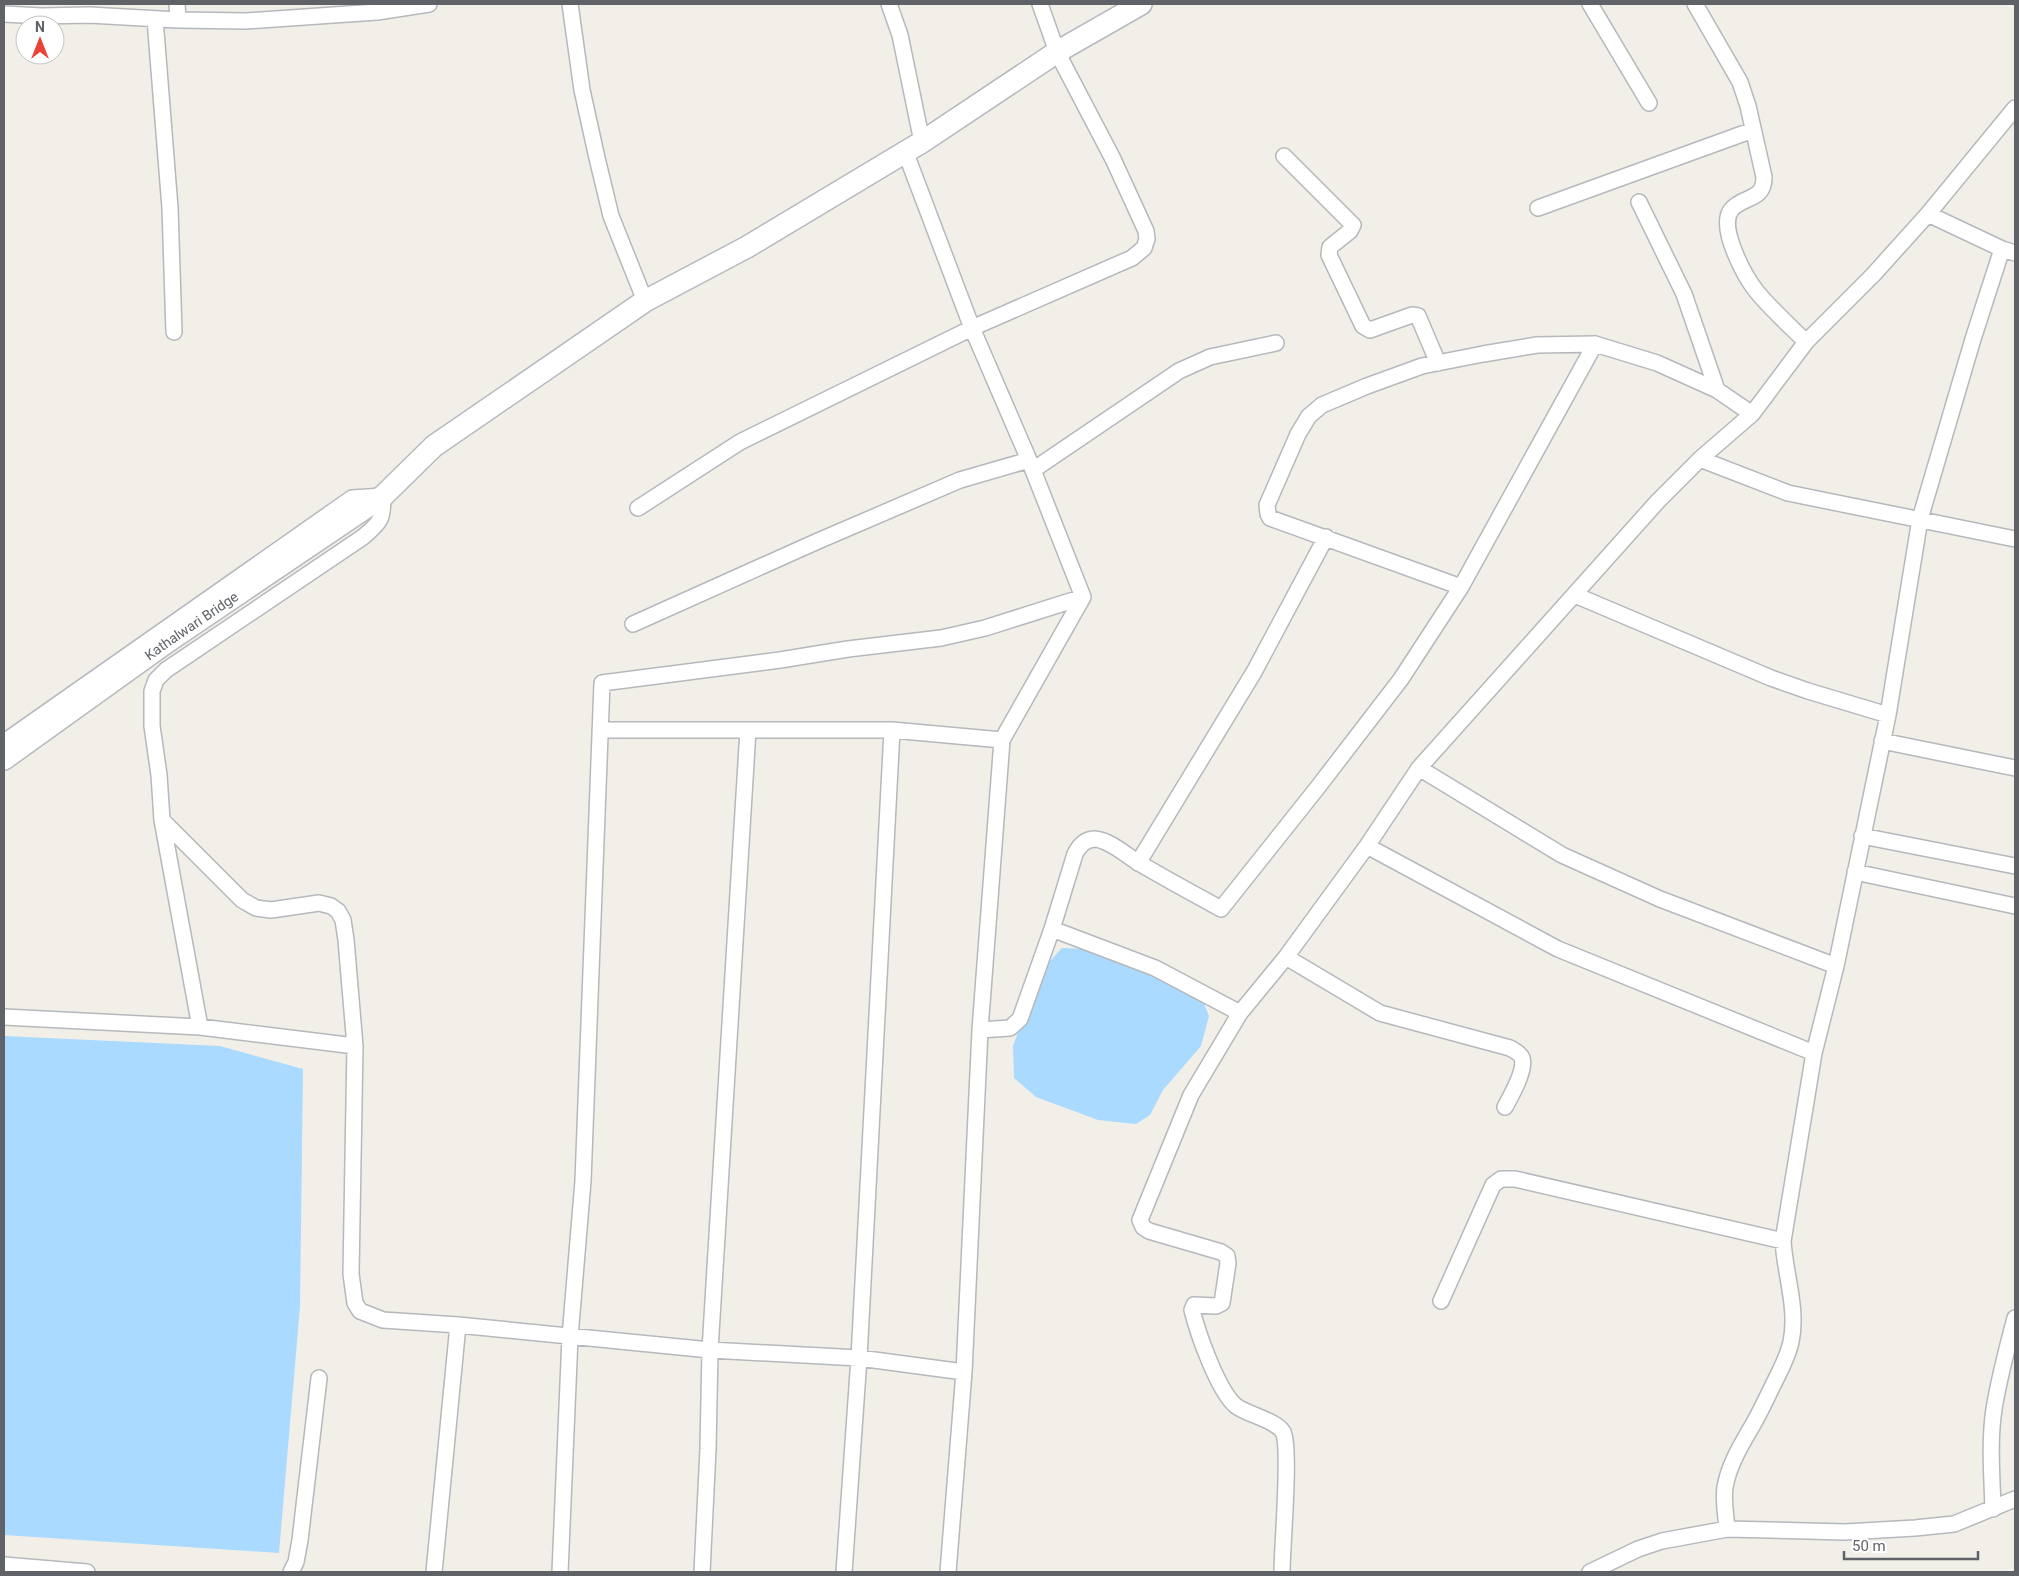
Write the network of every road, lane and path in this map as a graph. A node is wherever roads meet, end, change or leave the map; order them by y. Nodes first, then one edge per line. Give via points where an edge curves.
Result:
1 (176, 4) edge
2 (430, 4) edge
3 (570, 4) edge
4 (889, 4) edge
5 (1040, 4) edge
6 (1141, 4) edge
7 (1590, 4) edge
8 (1695, 4) edge
9 (4, 14) edge
10 (155, 19) junction
11 (178, 20) junction
12 (1057, 52) junction
13 (1649, 104) dead end
14 (2015, 108) edge
15 (1753, 130) junction
16 (914, 147) junction
17 (1284, 156) dead end
18 (1640, 202) dead end
19 (1538, 208) dead end
20 (1928, 214) junction
21 (2009, 251) edge
22 (645, 301) junction
23 (972, 328) junction
24 (174, 332) dead end
25 (1806, 342) junction
26 (1276, 343) dead end
27 (1595, 344) junction
28 (1438, 363) junction
29 (1717, 390) junction
30 (1752, 414) junction
31 (1700, 459) junction
32 (1031, 465) junction
33 (383, 496) junction
34 (638, 508) dead end
35 (1920, 519) junction
36 (1326, 537) junction
37 (2015, 540) edge
38 (1461, 587) junction
39 (1575, 594) junction
40 (1083, 598) junction
41 (632, 624) dead end
42 (1888, 715) junction
43 (600, 730) junction
44 (748, 730) junction
45 (892, 730) junction
46 (1002, 740) junction
47 (1882, 741) junction
48 (4, 742) edge
49 (4, 759) edge
50 (1419, 768) junction
51 (2015, 768) edge
52 (162, 820) junction
53 (1862, 836) junction
54 (1367, 846) junction
55 (1138, 863) junction
56 (2015, 866) edge
57 (1855, 872) junction
58 (2015, 906) edge
59 (1052, 929) junction
60 (1286, 957) junction
61 (1836, 966) junction
62 (1240, 1013) junction
63 (4, 1017) edge
64 (200, 1026) junction
65 (980, 1030) junction
66 (355, 1046) junction
67 (1814, 1053) junction
68 (1505, 1108) dead end
69 (1783, 1241) junction
70 (1442, 1301) dead end
71 (2015, 1318) edge
72 (458, 1325) junction
73 (570, 1337) junction
74 (710, 1350) junction
75 (859, 1358) junction
76 (964, 1372) junction
77 (319, 1378) dead end
78 (2015, 1499) edge
79 (1994, 1509) junction
80 (1727, 1529) junction
81 (4, 1565) edge
82 (77, 1572) edge
83 (291, 1572) edge
84 (434, 1572) edge
85 (560, 1572) edge
86 (702, 1572) edge
87 (844, 1572) edge
88 (948, 1572) edge
89 (1282, 1572) edge
90 (1590, 1572) edge

1 - 11 street
2 - 11 street via 377,12 246,21
3 - 22 street via 582,90 611,216
4 - 16 street via 900,35
5 - 12 street
6 - 12 main road, Kathalwari Bridge
7 - 13 street
8 - 15 street via 1740,82
9 - 10 street
10 - 11 street
10 - 24 street via 170,208
12 - 16 main road, Kathalwari Bridge
12 - 23 street via 1113,159 1143,223 1147,239 1144,248 1132,258
14 - 20 street
15 - 19 street
15 - 25 street via 1764,184 1759,193 1731,210 1727,221 1730,240 1758,293
16 - 22 main road, Kathalwari Bridge via 747,247
16 - 23 street
17 - 28 street via 1353,225 1330,247 1329,255 1363,326 1370,330 1418,316
18 - 29 street via 1684,294
20 - 21 street
20 - 25 street
21 - 35 street via 1973,339
22 - 33 main road, Kathalwari Bridge via 434,446
23 - 32 street
23 - 34 street via 740,442
25 - 30 street
26 - 32 street via 1210,357 1179,371
27 - 28 street via 1537,344
27 - 29 street via 1657,363
27 - 38 street
28 - 36 street via 1367,386 1322,405 1309,416 1267,505 1268,514 1274,520
29 - 30 street
30 - 31 street
31 - 35 street via 1788,493
31 - 39 street
32 - 40 street
32 - 41 street via 960,480
33 - 48 street via 352,498
33 - 49 main road, Kathalwari Bridge via 167,642
33 - 52 street via 381,520 363,537 166,670 156,680 150,702
35 - 37 street
35 - 42 street
36 - 38 street
36 - 55 street via 1254,672
38 - 55 street via 1401,679 1221,908
39 - 42 street via 1771,678
39 - 50 street
40 - 43 street via 941,638 602,683
40 - 46 street
42 - 47 street
43 - 44 street
43 - 73 street via 583,1181
44 - 45 street
44 - 74 street
45 - 46 street
45 - 75 street
46 - 65 street
47 - 51 street
47 - 53 street
50 - 54 street
50 - 61 street via 1562,855 1660,899
52 - 64 street
52 - 66 street via 242,900 256,908 271,910 319,904 338,911 346,940
53 - 56 street
53 - 57 street
54 - 60 street
54 - 67 street via 1558,950
55 - 59 street via 1104,842 1088,841 1080,845
57 - 58 street
57 - 61 street
59 - 62 street via 1155,968
59 - 65 street via 1020,1019 1010,1028
60 - 62 street
60 - 68 street via 1380,1013 1519,1053 1522,1072
61 - 67 street
62 - 89 street via 1191,1095 1140,1220 1149,1231 1227,1256 1222,1303 1216,1306 1194,1305 1192,1310 1215,1373 1227,1395 1235,1405 1280,1428 1283,1433 1286,1455
63 - 64 street
64 - 66 street
65 - 76 street
66 - 72 street via 351,1274 355,1303 360,1312 383,1320
67 - 69 street
69 - 70 street via 1514,1179 1501,1179 1493,1186
69 - 80 street via 1794,1324 1791,1344 1783,1366 1729,1470 1725,1489
71 - 79 street via 1994,1410
72 - 73 street
72 - 84 street
73 - 74 street
73 - 85 street
74 - 75 street
74 - 86 street
75 - 76 street
75 - 87 street
76 - 88 street
77 - 83 street via 300,1540
78 - 79 street
79 - 80 street via 1954,1524 1914,1528 1845,1532
80 - 90 street via 1662,1541
81 - 82 street

